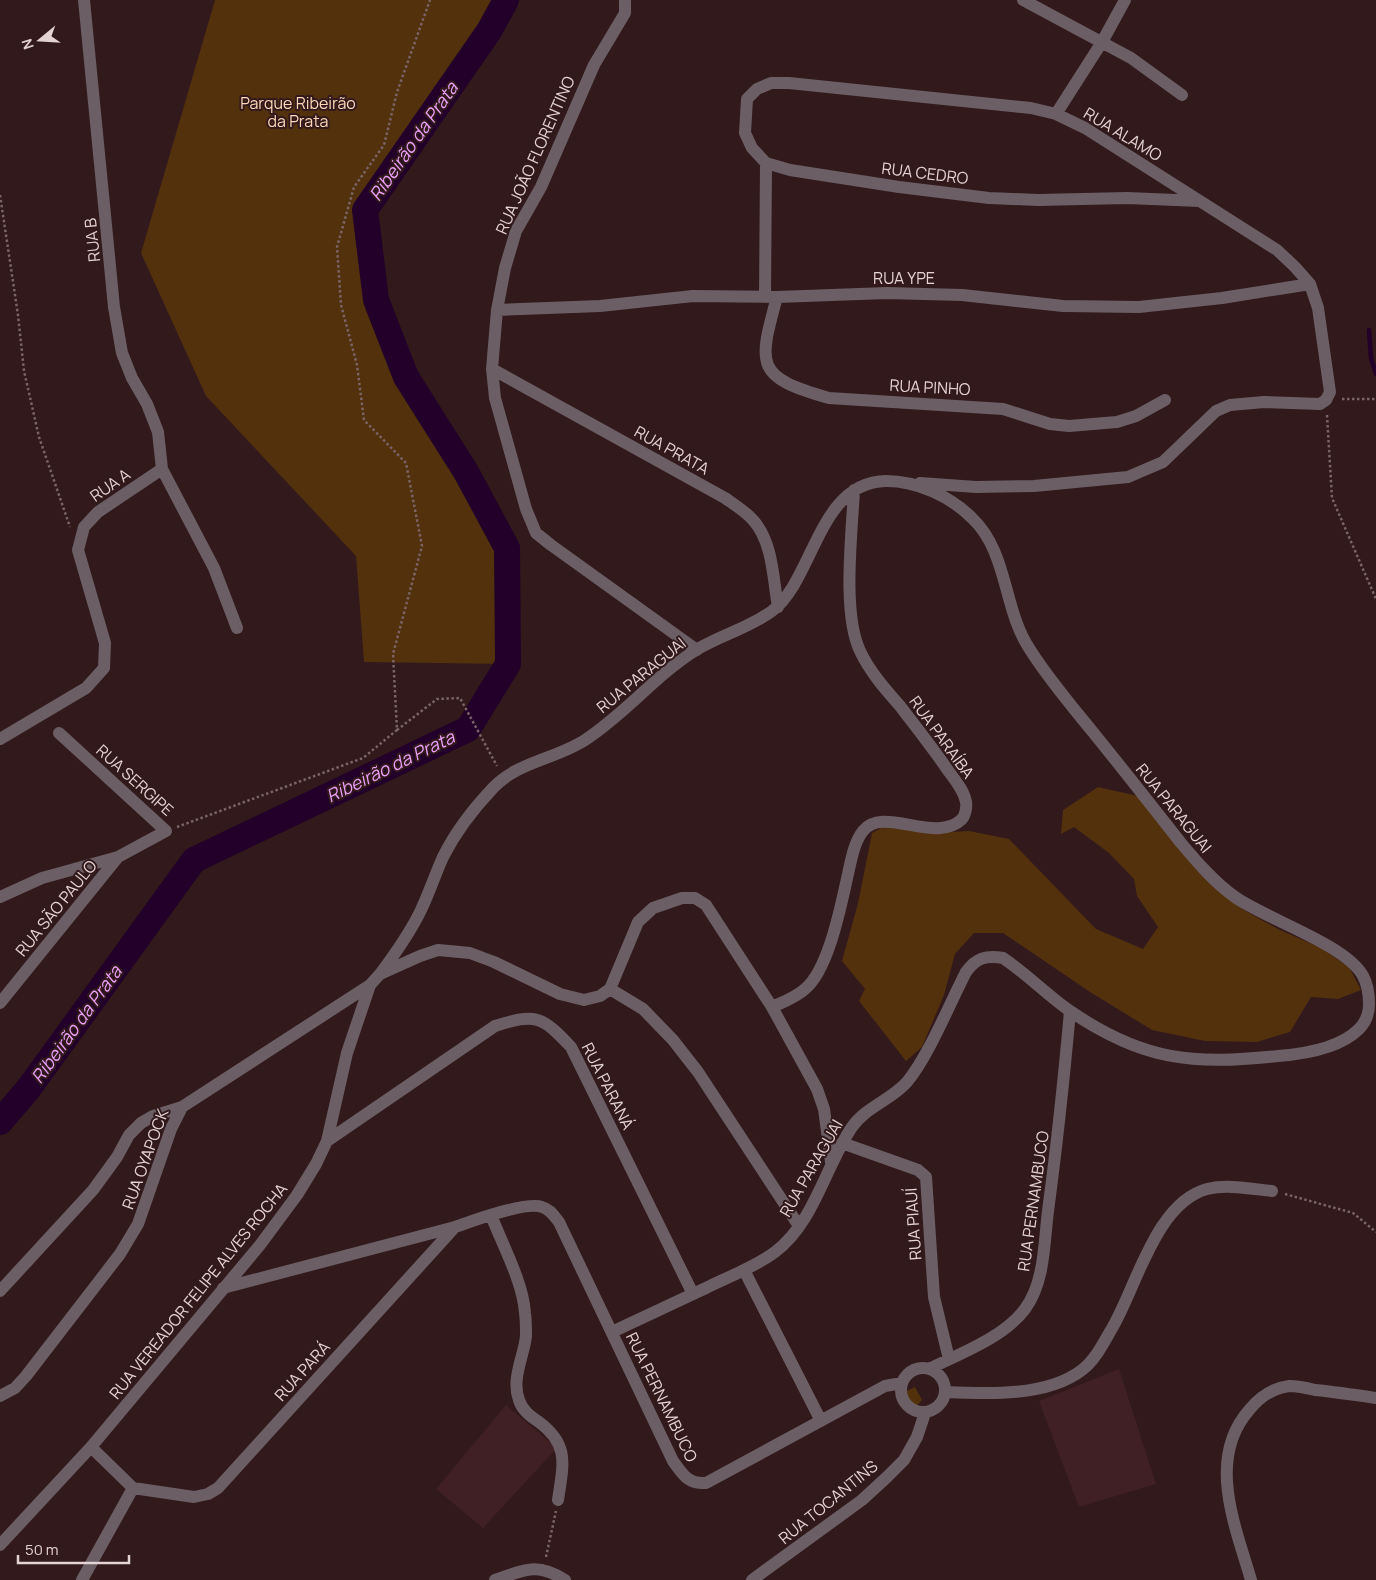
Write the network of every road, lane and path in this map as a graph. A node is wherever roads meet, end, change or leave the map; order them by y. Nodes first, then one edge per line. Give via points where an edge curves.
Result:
1 (84, 0) edge
2 (430, 0) edge
3 (625, 0) edge
4 (1023, 0) edge
5 (1124, 0) edge
6 (1102, 42) junction
7 (1182, 95) dead end
8 (1056, 114) junction
9 (766, 163) junction
10 (0, 195) edge
11 (1200, 201) junction
12 (1310, 284) junction
13 (771, 297) junction
14 (497, 310) junction
15 (492, 369) junction
16 (1376, 399) edge
17 (1164, 400) dead end
18 (1326, 400) junction
19 (162, 469) junction
20 (903, 482) junction
21 (854, 490) junction
22 (78, 550) junction
23 (1376, 599) edge
24 (778, 607) junction
25 (237, 628) dead end
26 (697, 650) junction
27 (397, 730) junction
28 (59, 733) dead end
29 (0, 740) edge
30 (503, 777) junction
31 (166, 831) junction
32 (118, 857) junction
33 (0, 897) edge
34 (380, 974) junction
35 (370, 985) junction
36 (610, 989) junction
37 (0, 1003) edge
38 (772, 1007) junction
39 (1070, 1011) junction
40 (182, 1107) junction
41 (327, 1141) junction
42 (842, 1142) junction
43 (831, 1162) junction
44 (1272, 1190) joint
45 (532, 1206) joint
46 (491, 1215) junction
47 (799, 1226) junction
48 (455, 1227) junction
49 (1376, 1232) edge
50 (744, 1270) junction
51 (223, 1288) junction
52 (0, 1291) edge
53 (693, 1294) junction
54 (612, 1332) junction
55 (949, 1359) junction
56 (929, 1368) junction
57 (902, 1383) junction
58 (945, 1392) junction
59 (0, 1396) edge
60 (1376, 1398) edge
61 (925, 1413) junction
62 (821, 1421) junction
63 (91, 1446) junction
64 (133, 1488) junction
65 (558, 1500) joint
66 (0, 1545) edge
67 (543, 1568) junction
68 (82, 1580) edge
69 (495, 1580) edge
70 (565, 1580) edge
71 (752, 1580) edge
72 (1251, 1580) edge

1 - 19 street, RUA B via 114,307 122,353 158,432
2 - 27 path via 397,92 384,145 354,187 337,247 341,305 357,365 364,420 406,463 422,546 393,654
3 - 14 street, RUA JOÃO FLORENTINO via 625,14 594,64 541,187 516,231
4 - 6 street
5 - 6 street
6 - 7 street via 1131,58
6 - 8 street
8 - 9 street, RUA ALAMO via 988,102 771,83 757,89 748,99 745,133 752,148
8 - 11 street, RUA ALAMO via 1085,128
9 - 11 street, RUA CEDRO via 790,170 989,198
9 - 13 street, RUA PINHO
10 - 22 path via 24,371 39,437
11 - 12 street, RUA ALAMO via 1277,250
12 - 13 street, RUA YPE via 1139,307 1063,306 962,295 887,293
12 - 18 street, RUA ALAMO via 1318,308 1330,392
13 - 14 street, RUA YPE via 693,296 600,306
13 - 17 street, RUA PINHO via 764,355 767,366 774,376 803,391 828,398 1003,408 1050,424 1069,426 1117,422 1136,416
14 - 15 street, RUA JOÃO FLORENTINO
15 - 24 street, RUA PRATA via 742,510 763,534
15 - 26 street, RUA JOÃO FLORENTINO via 497,407 526,510 536,533
16 - 18 path
18 - 20 street via 1320,404 1264,402 1230,405 1216,411 1163,462 1128,477 1034,486 976,487
18 - 23 path via 1332,498
19 - 22 street, RUA A via 98,512 84,527
19 - 25 street via 214,568
20 - 21 street, RUA PARAGUAI via 879,481
20 - 39 street, RUA PARAGUAI via 955,504 975,520 1000,564 1025,643 1200,866 1262,914 1351,961 1363,975 1369,994 1369,1014 1362,1027 1347,1039 1289,1055 1251,1059 1175,1059 1141,1049
21 - 24 street, RUA PARAGUAI via 836,508 810,548 794,585
21 - 38 street, RUA PARAÍBA via 850,599 859,650 873,674 929,742 960,787 967,802 966,810 964,817 954,826 939,829 888,822 874,823 863,831 851,864 836,926 817,972 806,988
22 - 29 street via 104,644 104,668 86,688
24 - 26 street, RUA PARAGUAI via 751,625
26 - 30 street, RUA PARAGUAI via 587,739 561,754
27 - 30 path via 437,699 460,698
27 - 31 path via 363,758
28 - 31 street, RUA SERGIPE
30 - 34 street, RUA PARAGUAI via 488,792 446,852 406,938
31 - 32 street, RUA SERGIPE
32 - 33 street, RUA SERGIPE via 42,878
32 - 37 street, RUA SÃO PAULO
34 - 35 street, RUA VEREADOR FELIPE ALVES ROCHA
34 - 36 street, RUA VEREADOR FELIPE ALVES ROCHA via 438,950 470,953 560,994 584,1000 600,996
35 - 40 street, RUA OYAPOCK
35 - 41 street, RUA VEREADOR FELIPE ALVES ROCHA via 347,1053
36 - 38 street via 638,922 653,908 682,898 695,898 706,905
36 - 47 street via 643,1009 674,1040
38 - 43 street via 817,1089 824,1109
39 - 42 street, RUA PARAGUAI via 1003,958 992,956 972,963 917,1068 905,1084 865,1113
39 - 55 street, RUA PERNAMBUCO via 1059,1130 1039,1280 1026,1308 1015,1320
40 - 52 street via 153,1116 129,1135 93,1190
40 - 59 street, RUA OYAPOCK via 138,1224 129,1239 26,1376 15,1388
41 - 51 street, RUA VEREADOR FELIPE ALVES ROCHA via 298,1195
41 - 53 street, RUA PARANÁ via 495,1026 524,1017 550,1025 572,1047
42 - 43 street, RUA PARAGUAI
42 - 55 street, RUA PIAUÍ via 918,1170 926,1177 934,1297
43 - 47 street, RUA PARAGUAI
44 - 49 path via 1353,1213
44 - 58 street via 1227,1187 1206,1190 1189,1198 1172,1213 1159,1231 1116,1323 1098,1353 1083,1370 1066,1380 1006,1393
45 - 46 street, RUA PARÁ
45 - 54 street, RUA PERNAMBUCO via 542,1206 559,1222
46 - 48 street, RUA PARÁ
46 - 65 street via 525,1310 526,1336 516,1385 519,1400 526,1413 553,1432 562,1447 563,1467
47 - 50 street, RUA PARAGUAI via 776,1251
48 - 51 street
48 - 64 street, RUA PARÁ via 218,1488 194,1497
50 - 53 street, RUA PARAGUAI
50 - 62 street
51 - 63 street, RUA VEREADOR FELIPE ALVES ROCHA
53 - 54 street, RUA PARAGUAI
54 - 62 street, RUA PERNAMBUCO via 674,1461 685,1479 696,1484 706,1483
55 - 56 street, RUA PERNAMBUCO
56 - 57 street via 910,1372
56 - 58 street via 942,1378
57 - 61 street via 904,1402 913,1410
57 - 62 street, RUA PERNAMBUCO via 886,1386
58 - 61 street via 939,1406
60 - 72 street via 1289,1386 1270,1392 1246,1413 1236,1428 1227,1457 1225,1478
61 - 71 street, RUA TOCANTINS via 917,1438 904,1460 887,1477 862,1500
63 - 64 street
63 - 66 street, RUA VEREADOR FELIPE ALVES ROCHA
64 - 68 street
65 - 67 path
67 - 69 street via 524,1570
67 - 70 street

